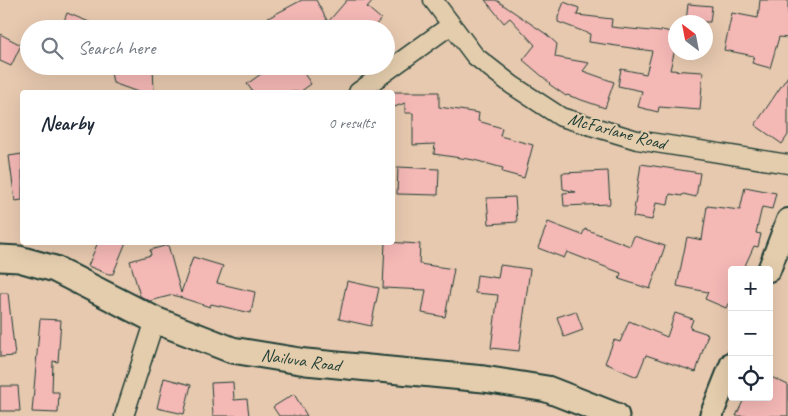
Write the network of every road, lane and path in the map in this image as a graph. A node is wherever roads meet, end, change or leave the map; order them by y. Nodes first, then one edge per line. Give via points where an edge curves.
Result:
1 (433, 0) edge
2 (451, 25) junction
3 (395, 65) edge
4 (382, 75) edge
5 (361, 90) edge
6 (788, 164) edge
7 (788, 220) edge
8 (784, 244) edge
9 (0, 258) edge
10 (771, 266) edge
11 (155, 320) junction
12 (728, 373) edge
13 (124, 416) edge
14 (616, 416) edge
15 (711, 416) edge

1 - 2 street, McFarlane Road
2 - 3 street
2 - 6 street, McFarlane Road via 474,56 561,117 636,140
4 - 5 street
7 - 8 street
8 - 10 street
9 - 11 main road, Nailuva Road via 19,259 55,269
11 - 13 street
11 - 14 main road, Nailuva Road via 232,350 306,362 484,379 547,389
12 - 15 street

